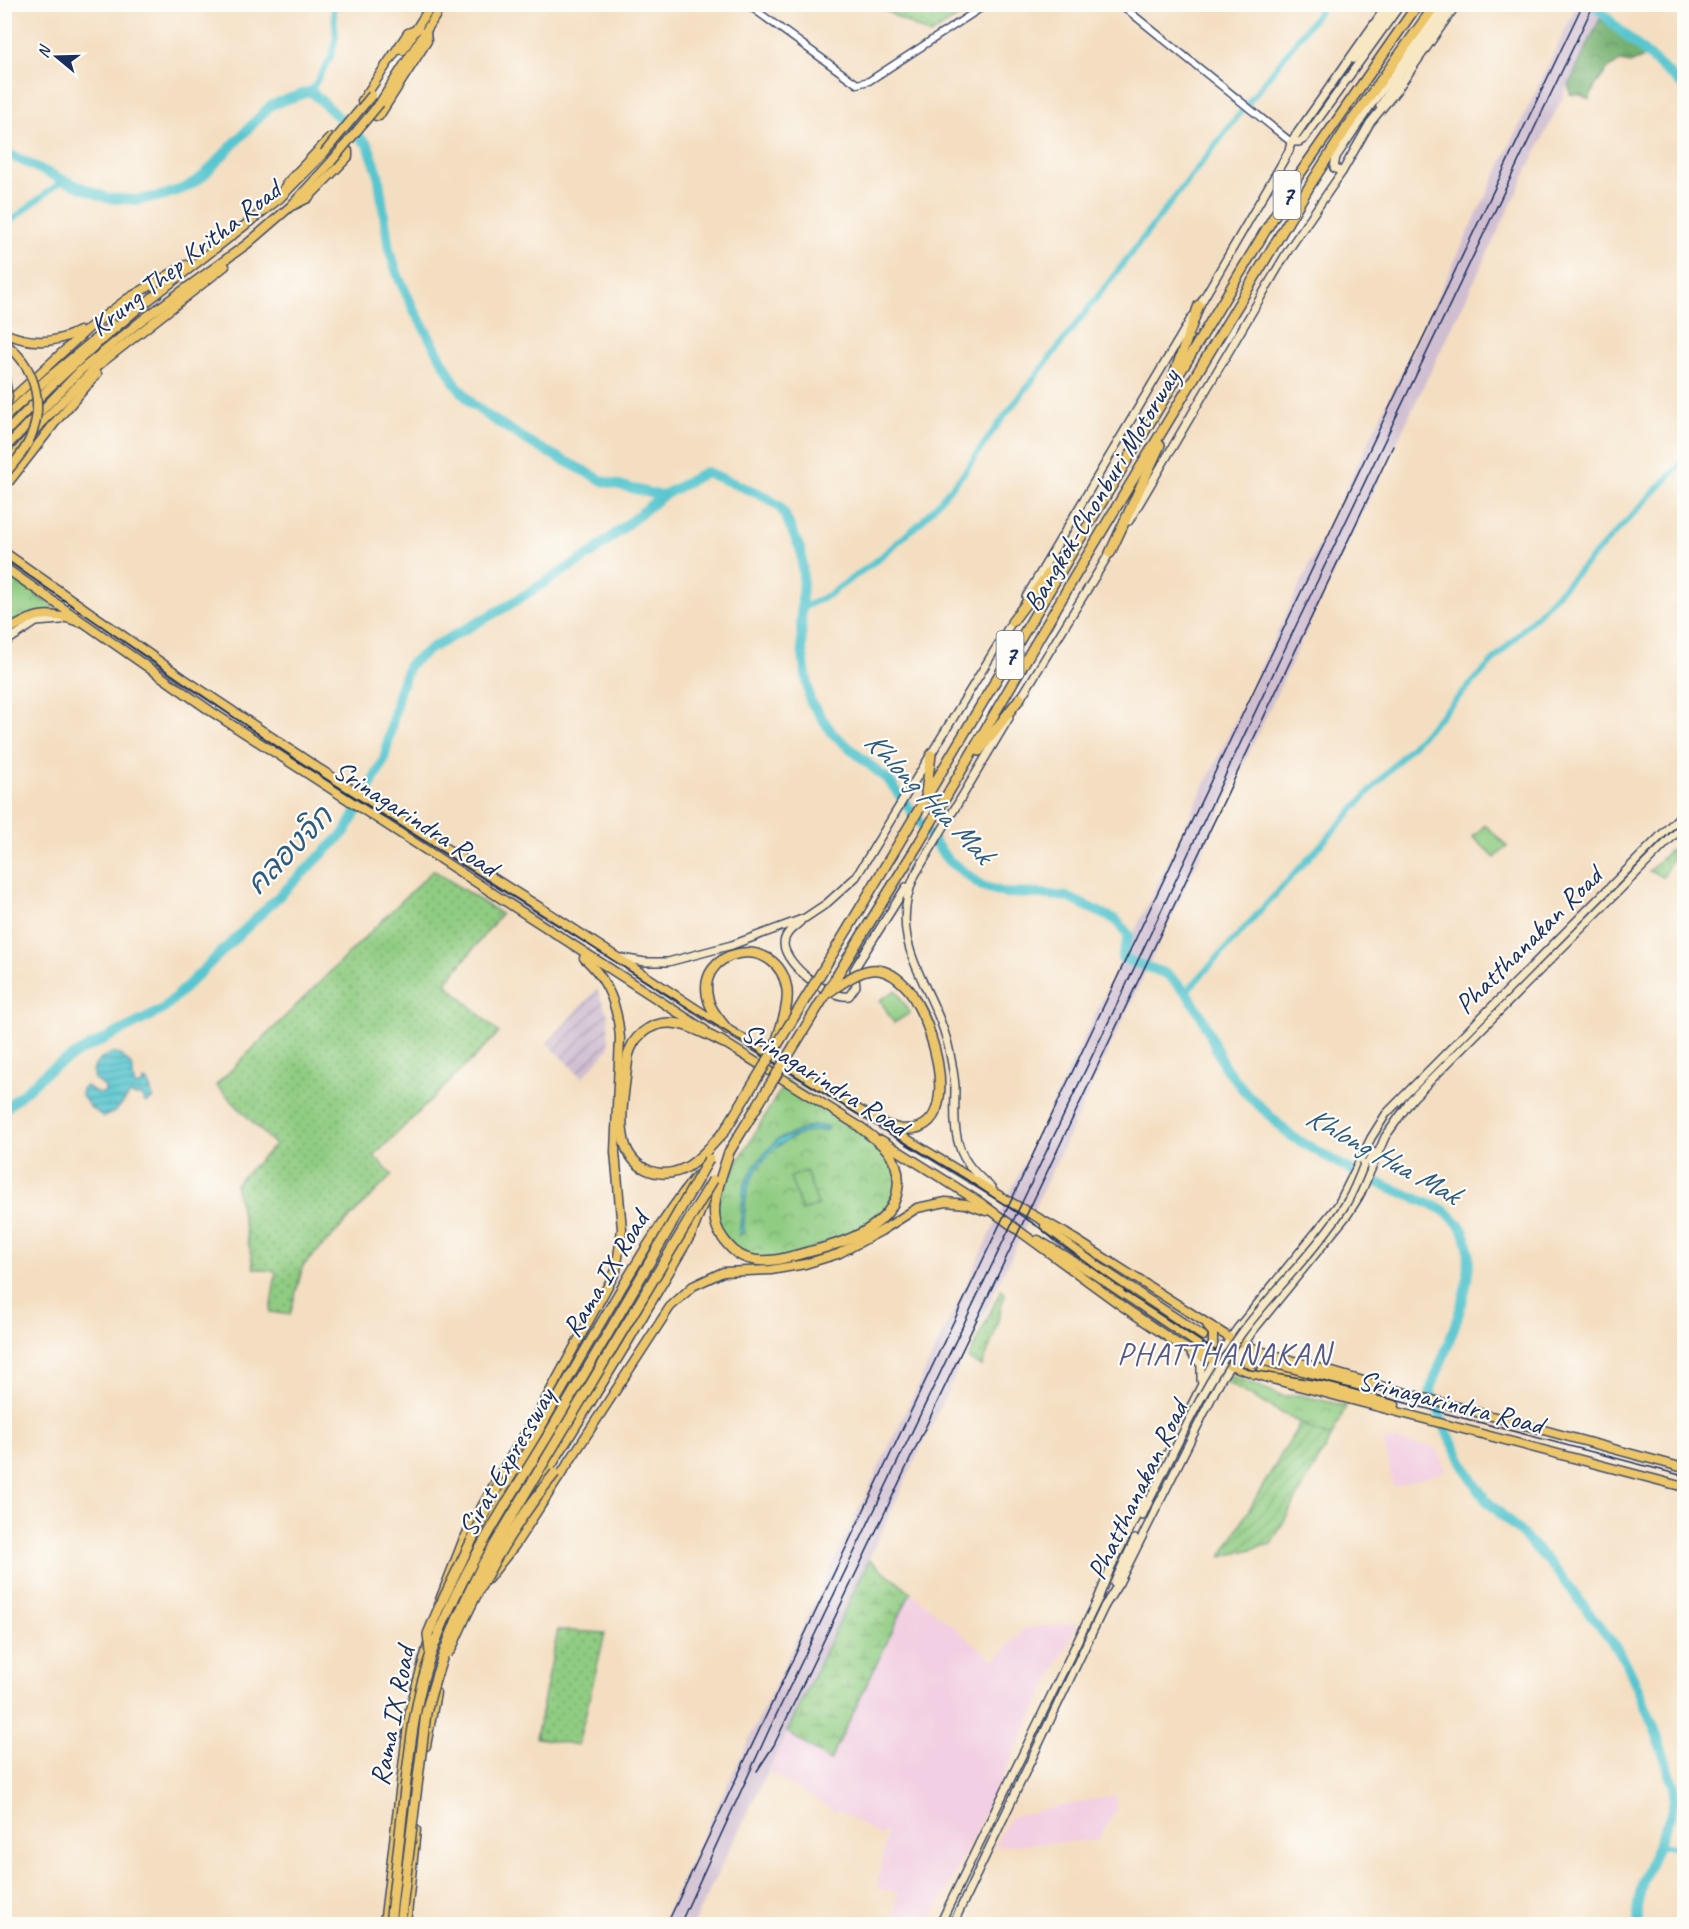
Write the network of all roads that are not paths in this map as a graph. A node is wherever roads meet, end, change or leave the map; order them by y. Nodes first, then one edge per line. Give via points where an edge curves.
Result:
1 (432, 4) edge
2 (443, 4) edge
3 (747, 4) edge
4 (987, 4) edge
5 (1120, 4) edge
6 (1388, 4) edge
7 (1396, 4) edge
8 (1401, 4) edge
9 (1418, 4) edge
10 (1436, 4) edge
11 (1444, 4) edge
12 (1451, 4) edge
13 (1456, 4) edge
14 (422, 30) junction
15 (1341, 71) junction
16 (1327, 90) junction
17 (1335, 96) junction
18 (1370, 123) junction
19 (1297, 133) junction
20 (1308, 133) junction
21 (1291, 142) junction
22 (1342, 172) junction
23 (280, 198) junction
24 (291, 206) junction
25 (247, 244) junction
26 (210, 252) junction
27 (1199, 305) junction
28 (140, 307) junction
29 (110, 312) junction
30 (4, 333) edge
31 (4, 343) edge
32 (125, 346) junction
33 (78, 367) junction
34 (4, 374) edge
35 (1168, 394) junction
36 (1180, 402) junction
37 (4, 405) edge
38 (4, 416) edge
39 (4, 434) edge
40 (4, 449) edge
41 (4, 467) edge
42 (4, 475) edge
43 (4, 488) edge
44 (1096, 512) junction
45 (4, 545) edge
46 (4, 552) edge
47 (1110, 553) junction
48 (4, 567) edge
49 (30, 570) junction
50 (70, 619) junction
51 (1011, 622) junction
52 (91, 627) junction
53 (4, 633) edge
54 (4, 643) edge
55 (1020, 698) junction
56 (931, 755) junction
57 (954, 782) junction
58 (925, 799) junction
59 (1684, 812) edge
60 (1684, 825) edge
61 (1662, 835) junction
62 (1668, 842) junction
63 (915, 875) junction
64 (805, 918) junction
65 (558, 937) junction
66 (618, 958) junction
67 (826, 993) junction
68 (727, 1029) junction
69 (724, 1043) junction
70 (776, 1044) junction
71 (767, 1060) joint
72 (781, 1068) joint
73 (882, 1124) junction
74 (861, 1127) junction
75 (724, 1132) junction
76 (729, 1152) junction
77 (709, 1159) junction
78 (1365, 1167) junction
79 (712, 1180) junction
80 (1003, 1198) junction
81 (981, 1203) junction
82 (994, 1214) junction
83 (1034, 1215) junction
84 (1262, 1299) junction
85 (1273, 1306) junction
86 (1206, 1324) junction
87 (1252, 1332) junction
88 (1230, 1338) junction
89 (1243, 1345) junction
90 (1190, 1350) junction
91 (1215, 1361) junction
92 (1261, 1362) junction
93 (1229, 1366) junction
94 (1244, 1371) junction
95 (1221, 1378) junction
96 (1200, 1388) junction
97 (540, 1410) junction
98 (1184, 1420) junction
99 (1197, 1425) junction
100 (1684, 1468) edge
101 (555, 1473) dead end
102 (504, 1484) junction
103 (1684, 1486) edge
104 (530, 1498) junction
105 (1152, 1500) junction
106 (1098, 1599) junction
107 (1104, 1607) junction
108 (465, 1612) junction
109 (430, 1637) junction
110 (442, 1655) junction
111 (430, 1658) junction
112 (384, 1924) edge
113 (390, 1924) edge
114 (400, 1924) edge
115 (406, 1924) edge
116 (940, 1924) edge
117 (953, 1924) edge

1 - 14 main road, Krung Thep Kritha Road
2 - 14 main road, Krung Thep Kritha Road
3 - 4 street via 857,84 869,81
5 - 21 street
6 - 15 main road
7 - 15 main road
8 - 17 main road
9 - 35 highway, Bangkok-Chonburi Motorway / 7 via 1299,175
10 - 36 highway, Bangkok-Chonburi Motorway / 7 via 1346,129
11 - 22 main road via 1336,157 1334,168
12 - 18 main road
13 - 18 main road
14 - 14 main road via 427,41 376,116 362,101 408,33
14 - 23 main road, Krung Thep Kritha Road, bridge via 324,153
14 - 24 main road, Krung Thep Kritha Road, bridge via 380,103
15 - 16 main road
16 - 17 main road
16 - 19 main road
17 - 20 main road
18 - 22 main road
19 - 20 main road
19 - 21 main road
20 - 21 main road via 1302,141
21 - 27 main road via 1289,152
22 - 47 main road via 1289,249
23 - 24 main road via 287,183 330,138 334,139 348,151 348,157 308,198
23 - 26 main road, Krung Thep Kritha Road
24 - 25 main road, Krung Thep Kritha Road
25 - 32 main road via 215,275
25 - 33 main road, Krung Thep Kritha Road
26 - 28 main road, Krung Thep Kritha Road
26 - 29 main road
27 - 35 highway
27 - 51 main road
28 - 33 main road, Krung Thep Kritha Road
28 - 38 main road via 105,329
29 - 30 main road via 67,338 35,341
29 - 37 main road, bridge
31 - 42 main road, bridge via 25,362 37,399 31,438
32 - 41 main road via 60,402
32 - 43 main road via 75,398
33 - 39 main road
33 - 40 main road, bridge
34 - 38 main road, bridge via 8,397
35 - 44 highway, Bangkok-Chonburi Motorway / 7
36 - 47 highway
36 - 57 highway, Bangkok-Chonburi Motorway / 7
44 - 51 highway
44 - 58 highway, Bangkok-Chonburi Motorway / 7
45 - 49 main road
46 - 49 main road, Srinagarindra Road
47 - 55 main road
48 - 52 main road, Srinagarindra Road
49 - 66 main road, Srinagarindra Road via 220,704
50 - 52 main road
50 - 53 main road via 43,614
50 - 54 main road via 36,622
51 - 56 main road
52 - 65 main road, Srinagarindra Road via 212,712
55 - 57 highway
55 - 63 main road
56 - 58 highway
56 - 64 main road via 856,877
57 - 67 highway, Bangkok-Chonburi Motorway / 7, bridge
58 - 70 highway, Bangkok-Chonburi Motorway / 7, bridge
59 - 61 main road, Phatthanakan Road
60 - 62 main road, Phatthanakan Road
61 - 62 main road
61 - 78 main road, Phatthanakan Road via 1401,1097 1381,1129
62 - 78 main road, Phatthanakan Road via 1412,1099 1385,1130
63 - 64 main road via 854,970 856,986 849,996 835,995 792,963 784,942 788,932
63 - 80 main road via 906,902 905,934 950,1052 958,1145 978,1176
64 - 66 main road via 686,959 645,962
65 - 69 main road, Srinagarindra Road
65 - 97 main road via 595,969 616,1006 620,1038 615,1152 622,1229 616,1271
66 - 68 main road, Srinagarindra Road
67 - 72 highway, Bangkok-Chonburi Motorway / 7, bridge
67 - 73 highway, bridge via 852,976 874,970 887,972 898,977 910,991 930,1034 939,1067 940,1097 936,1111 929,1122 915,1128
68 - 70 highway via 708,1002 707,982 712,970 731,955 754,953 774,963 788,992
68 - 73 main road, Srinagarindra Road
69 - 74 main road, Srinagarindra Road
69 - 75 highway via 689,1026 665,1022 651,1025 631,1046 628,1056 622,1132 634,1162 658,1174 672,1174 689,1166
70 - 71 highway, Bangkok-Chonburi Motorway / 7, bridge
71 - 75 highway, Sirat Expressway, bridge
72 - 76 highway, Sirat Expressway, bridge
73 - 80 main road, Srinagarindra Road
74 - 76 highway via 888,1150 898,1177 892,1207 871,1227 831,1247 782,1259 749,1259 736,1253 718,1231 716,1198
74 - 81 main road, Srinagarindra Road
75 - 77 highway, Sirat Expressway
76 - 79 highway, Sirat Expressway
77 - 102 main road, Rama IX Road, bridge via 663,1219
77 - 111 highway, Sirat Expressway, bridge via 453,1598
78 - 84 main road, Phatthanakan Road via 1324,1225
78 - 85 main road, Phatthanakan Road via 1364,1187 1354,1205
78 - 105 main road, Phatthanakan Road, bridge via 1345,1212 1230,1356
79 - 104 main road, Rama IX Road, bridge via 692,1233
79 - 110 highway, Sirat Expressway, bridge via 483,1564
80 - 83 main road, Srinagarindra Road
81 - 82 main road, Srinagarindra Road
81 - 83 main road via 1201,1340 1077,1252
82 - 90 main road, Srinagarindra Road
82 - 108 main road via 966,1204 932,1203 838,1254 771,1270 723,1272 693,1286 670,1307 515,1545
83 - 86 main road, Srinagarindra Road
84 - 85 main road via 1263,1307
84 - 88 main road, Phatthanakan Road
85 - 87 main road, Phatthanakan Road
86 - 88 main road, Srinagarindra Road
86 - 90 main road via 1213,1333 1213,1346 1207,1352
87 - 89 main road, Phatthanakan Road
87 - 92 main road via 1252,1343
88 - 89 main road, Srinagarindra Road
88 - 91 main road, Phatthanakan Road
89 - 92 main road, Srinagarindra Road
89 - 93 main road, Phatthanakan Road
90 - 91 main road, Srinagarindra Road
90 - 96 main road via 1201,1365
91 - 93 main road, Srinagarindra Road
91 - 96 main road, Phatthanakan Road
92 - 94 main road, Srinagarindra Road
92 - 100 main road, Srinagarindra Road via 1500,1418
92 - 103 main road, Srinagarindra Road via 1495,1437
93 - 94 main road, Srinagarindra Road
93 - 95 main road, Phatthanakan Road
94 - 95 main road
95 - 99 main road, Phatthanakan Road
96 - 98 main road, Phatthanakan Road
97 - 102 main road
97 - 109 main road via 463,1541 441,1593
98 - 99 main road via 1189,1418
98 - 106 main road, Phatthanakan Road
99 - 107 main road, Phatthanakan Road
101 - 110 highway, bridge via 510,1534 477,1590 451,1648
102 - 104 main road via 523,1485 529,1489
102 - 109 main road, Rama IX Road
102 - 111 highway, bridge via 453,1578 429,1634
104 - 108 main road, Rama IX Road
105 - 106 main road, Phatthanakan Road
105 - 107 main road, Phatthanakan Road
106 - 116 main road, Phatthanakan Road
107 - 117 main road, Phatthanakan Road
108 - 115 main road, Rama IX Road via 438,1681 431,1713
109 - 112 main road, Rama IX Road via 410,1709
110 - 114 highway, Sirat Expressway, bridge via 423,1733
111 - 113 highway, Sirat Expressway, bridge via 410,1749

